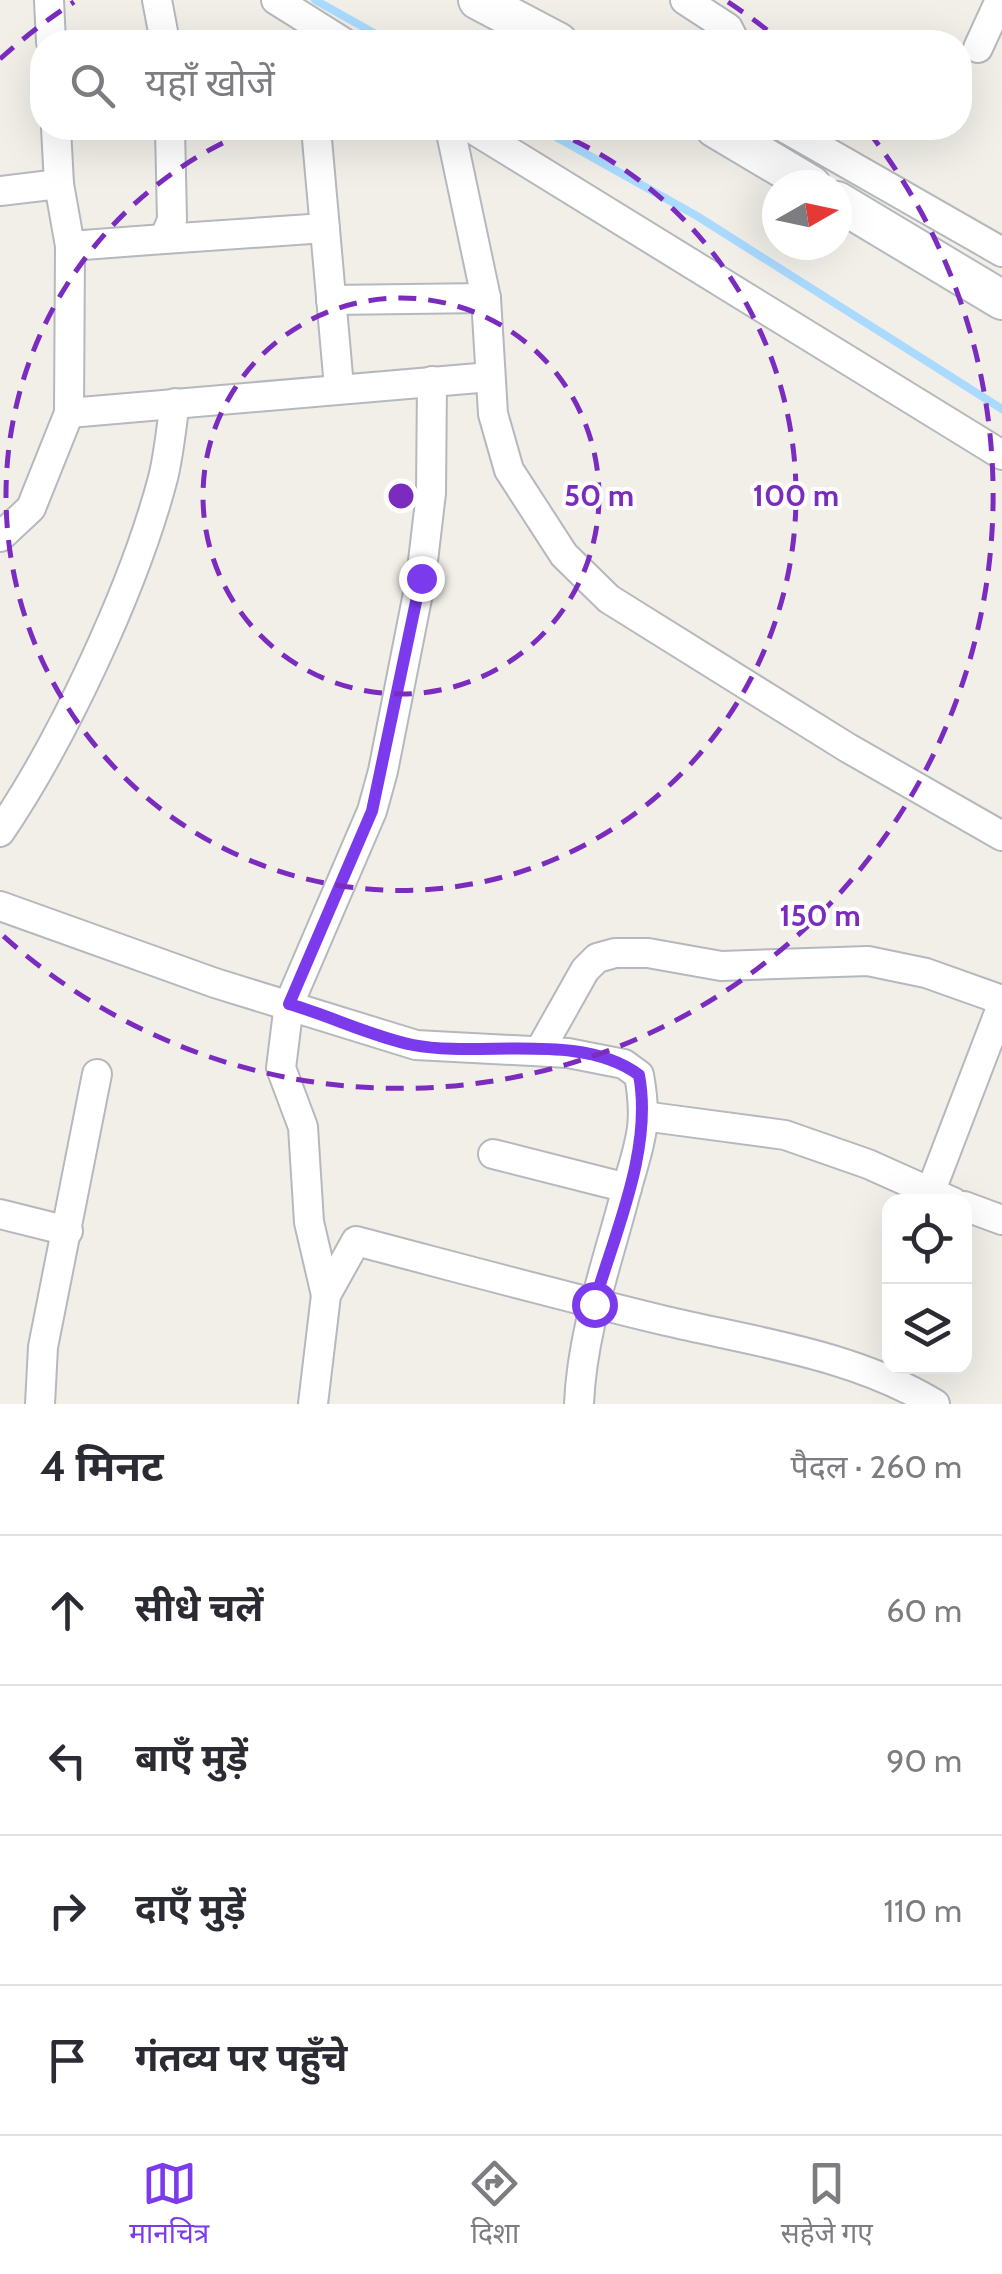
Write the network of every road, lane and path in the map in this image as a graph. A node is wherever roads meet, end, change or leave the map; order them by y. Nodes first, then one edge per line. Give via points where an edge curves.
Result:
1 (49, 0) edge
2 (276, 0) edge
3 (478, 0) edge
4 (684, 0) edge
5 (1000, 0) edge
6 (164, 1) edge
7 (50, 30) edge
8 (165, 30) edge
9 (307, 30) edge
10 (535, 30) edge
11 (729, 30) edge
12 (978, 48) dead end
13 (57, 140) edge
14 (170, 140) edge
15 (317, 140) edge
16 (453, 140) edge
17 (490, 140) edge
18 (735, 140) edge
19 (806, 140) edge
20 (786, 170) edge
21 (59, 184) junction
22 (0, 191) edge
23 (852, 210) edge
24 (325, 228) junction
25 (164, 239) junction
26 (70, 246) junction
27 (1002, 252) edge
28 (486, 298) junction
29 (331, 300) junction
30 (1002, 300) edge
31 (490, 377) junction
32 (432, 381) junction
33 (339, 387) junction
34 (174, 403) junction
35 (69, 413) junction
36 (1002, 455) edge
37 (0, 537) edge
38 (0, 832) edge
39 (1002, 836) edge
40 (0, 906) edge
41 (1002, 1002) edge
42 (289, 1004) junction
43 (540, 1050) junction
44 (994, 1050) edge
45 (96, 1074) dead end
46 (643, 1116) junction
47 (493, 1154) dead end
48 (627, 1188) junction
49 (935, 1194) edge
50 (943, 1194) edge
51 (972, 1209) edge
52 (0, 1214) edge
53 (1002, 1220) edge
54 (68, 1231) junction
55 (326, 1295) junction
56 (594, 1304) junction
57 (40, 1404) edge
58 (313, 1404) edge
59 (579, 1404) edge
60 (935, 1404) edge

1 - 7 street
2 - 9 street
3 - 10 street
4 - 11 street
5 - 12 street
6 - 8 street
13 - 21 street
14 - 25 street via 172,220
15 - 24 street
16 - 28 street
17 - 36 street
18 - 20 street
19 - 27 street
21 - 22 street
21 - 26 street
23 - 30 street
24 - 25 street
24 - 29 street
25 - 26 street
26 - 35 street
28 - 29 street
28 - 31 street
29 - 33 street
31 - 32 street
31 - 39 street via 492,414 509,470 564,555 609,599
32 - 33 street
32 - 42 street via 431,493 421,578 383,771
33 - 34 street
34 - 35 street
34 - 38 street via 163,477 133,567 38,771
35 - 37 street via 31,508
40 - 42 street
41 - 43 street via 926,973 868,961 721,966 615,953 584,970
41 - 44 street
42 - 43 street via 416,1046
42 - 55 street via 281,1068 304,1127 309,1222
43 - 46 street via 624,1064 639,1075
44 - 50 street
45 - 54 street
46 - 48 street via 641,1154
46 - 49 street via 785,1135
47 - 48 street
48 - 56 street
51 - 53 street
52 - 54 street
54 - 57 street via 43,1347
55 - 56 street via 356,1241
55 - 58 street
56 - 59 street
56 - 60 street via 791,1347

